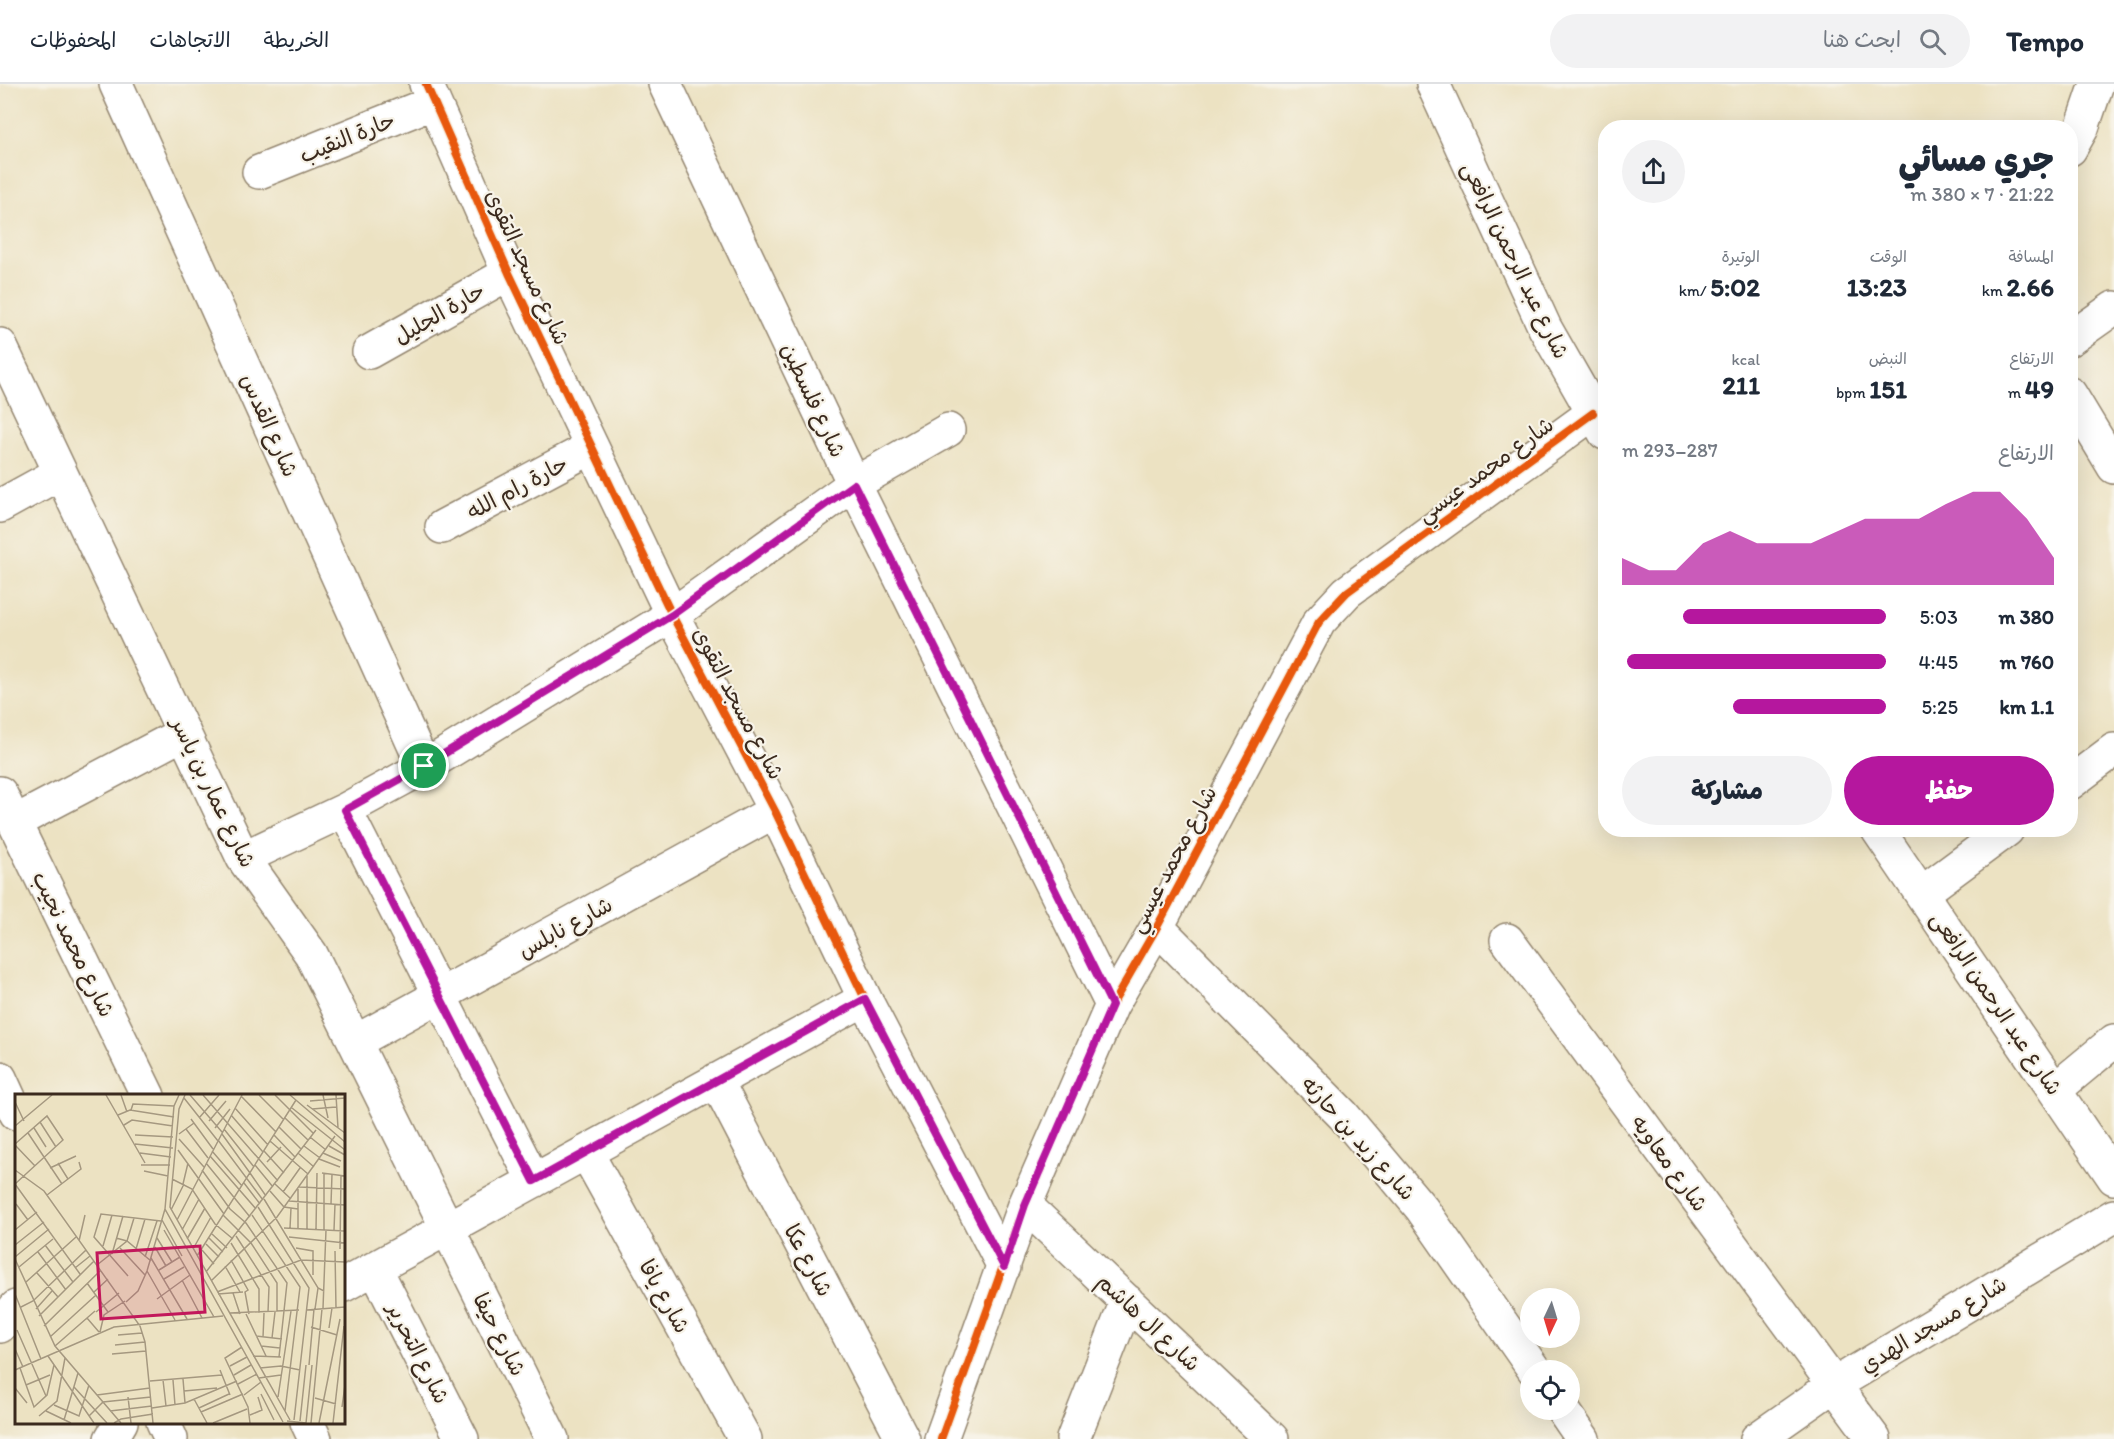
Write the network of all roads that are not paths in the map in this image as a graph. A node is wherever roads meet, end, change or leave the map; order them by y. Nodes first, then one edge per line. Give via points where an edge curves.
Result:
1 (116, 84) edge
2 (665, 84) edge
3 (1433, 84) edge
4 (2097, 84) edge
5 (2109, 84) edge
6 (2114, 91) edge
7 (430, 93) edge
8 (2078, 136) edge
9 (259, 172) dead end
10 (509, 273) junction
11 (2114, 308) edge
12 (2078, 333) edge
13 (0, 345) edge
14 (369, 352) dead end
15 (2078, 407) edge
16 (1598, 418) edge
17 (1598, 425) edge
18 (948, 430) dead end
19 (592, 447) junction
20 (2114, 467) edge
21 (60, 473) junction
22 (854, 484) junction
23 (0, 506) edge
24 (442, 527) dead end
25 (672, 615) junction
26 (184, 732) junction
27 (2114, 750) edge
28 (424, 766) junction
29 (2078, 777) edge
30 (0, 793) edge
31 (345, 810) junction
32 (776, 811) junction
33 (15, 822) junction
34 (1883, 837) edge
35 (1998, 837) edge
36 (243, 858) junction
37 (1922, 893) junction
38 (1156, 927) junction
39 (1507, 940) dead end
40 (440, 996) junction
41 (865, 999) junction
42 (1112, 1005) junction
43 (2114, 1041) edge
44 (355, 1042) junction
45 (0, 1078) edge
46 (716, 1080) junction
47 (2056, 1089) junction
48 (148, 1094) edge
49 (15, 1111) edge
50 (586, 1152) junction
51 (2114, 1178) edge
52 (534, 1181) junction
53 (1025, 1205) junction
54 (2114, 1216) edge
55 (447, 1229) junction
56 (1004, 1267) junction
57 (375, 1268) junction
58 (345, 1284) edge
59 (1126, 1301) junction
60 (15, 1308) edge
61 (0, 1326) edge
62 (1527, 1360) edge
63 (1834, 1385) junction
64 (1806, 1404) junction
65 (1570, 1420) edge
66 (120, 1424) edge
67 (165, 1424) edge
68 (308, 1424) edge
69 (111, 1439) edge
70 (171, 1439) edge
71 (315, 1439) edge
72 (462, 1439) edge
73 (552, 1439) edge
74 (745, 1439) edge
75 (903, 1439) edge
76 (941, 1439) edge
77 (1073, 1439) edge
78 (1272, 1439) edge
79 (1583, 1439) edge
80 (1757, 1439) edge
81 (1793, 1439) edge
82 (1874, 1439) edge

1 - 28 street, شارع القدس
2 - 22 street, شارع فلسطين
3 - 16 street, شارع عبد الرحمن الرافعى via 1545,328
4 - 8 street
5 - 6 street
7 - 9 street, حارة النقيب
7 - 10 street, شارع مسجد التقوى
10 - 14 street, حارة الجليل
10 - 19 street, شارع مسجد التقوى
11 - 12 street
13 - 21 street, شارع عمار بن ياسر
15 - 20 street
17 - 38 street, شارع محمد عيسي via 1347,591 1331,607 1319,622
18 - 22 street
19 - 24 street, حارة رام الله
19 - 25 street, شارع مسجد التقوى
21 - 23 street
21 - 26 street, شارع عمار بن ياسر
22 - 25 street
22 - 42 street, شارع فلسطين
25 - 28 street
25 - 32 street, شارع مسجد التقوى
26 - 33 street
26 - 36 street, شارع عمار بن ياسر
27 - 29 street
28 - 31 street
30 - 33 street, شارع محمد نجيب
31 - 36 street
31 - 40 street
32 - 40 street, شارع نابلس
32 - 41 street, شارع مسجد التقوى
33 - 48 street, شارع محمد نجيب
34 - 37 street, شارع عبد الرحمن الرافعى
35 - 37 street
36 - 44 street, شارع عمار بن ياسر via 311,954
37 - 47 street, شارع عبد الرحمن الرافعى
38 - 42 street, شارع محمد عيسي
38 - 62 street, شارع زيد بن حارثه via 1350,1124 1422,1209
39 - 63 street, شارع معاويه
40 - 44 street, شارع نابلس
40 - 52 street
41 - 46 street
41 - 56 street, شارع مسجد التقوى
42 - 53 street, شارع محمد عيسي
43 - 47 street
44 - 55 street, شارع عمار بن ياسر
45 - 49 street
46 - 50 street
46 - 75 street, شارع عكا
47 - 51 street, شارع عبد الرحمن الرافعى
50 - 52 street
50 - 74 street, شارع يافا
52 - 55 street
53 - 56 street, شارع محمد عيسي
53 - 59 street, شارع ال هاشم
54 - 63 street, شارع مسجد الهدي
55 - 57 street
55 - 73 street, شارع حيفا
56 - 76 street, شارع محمد عيسي
57 - 58 street
57 - 72 street, شارع التحرير
59 - 77 street
59 - 78 street, شارع ال هاشم
60 - 61 street
63 - 64 street, شارع مسجد الهدي
63 - 82 street, شارع معاويه
64 - 80 street, شارع مسجد الهدي
64 - 81 street
65 - 79 street
66 - 69 street
67 - 70 street
68 - 71 street

